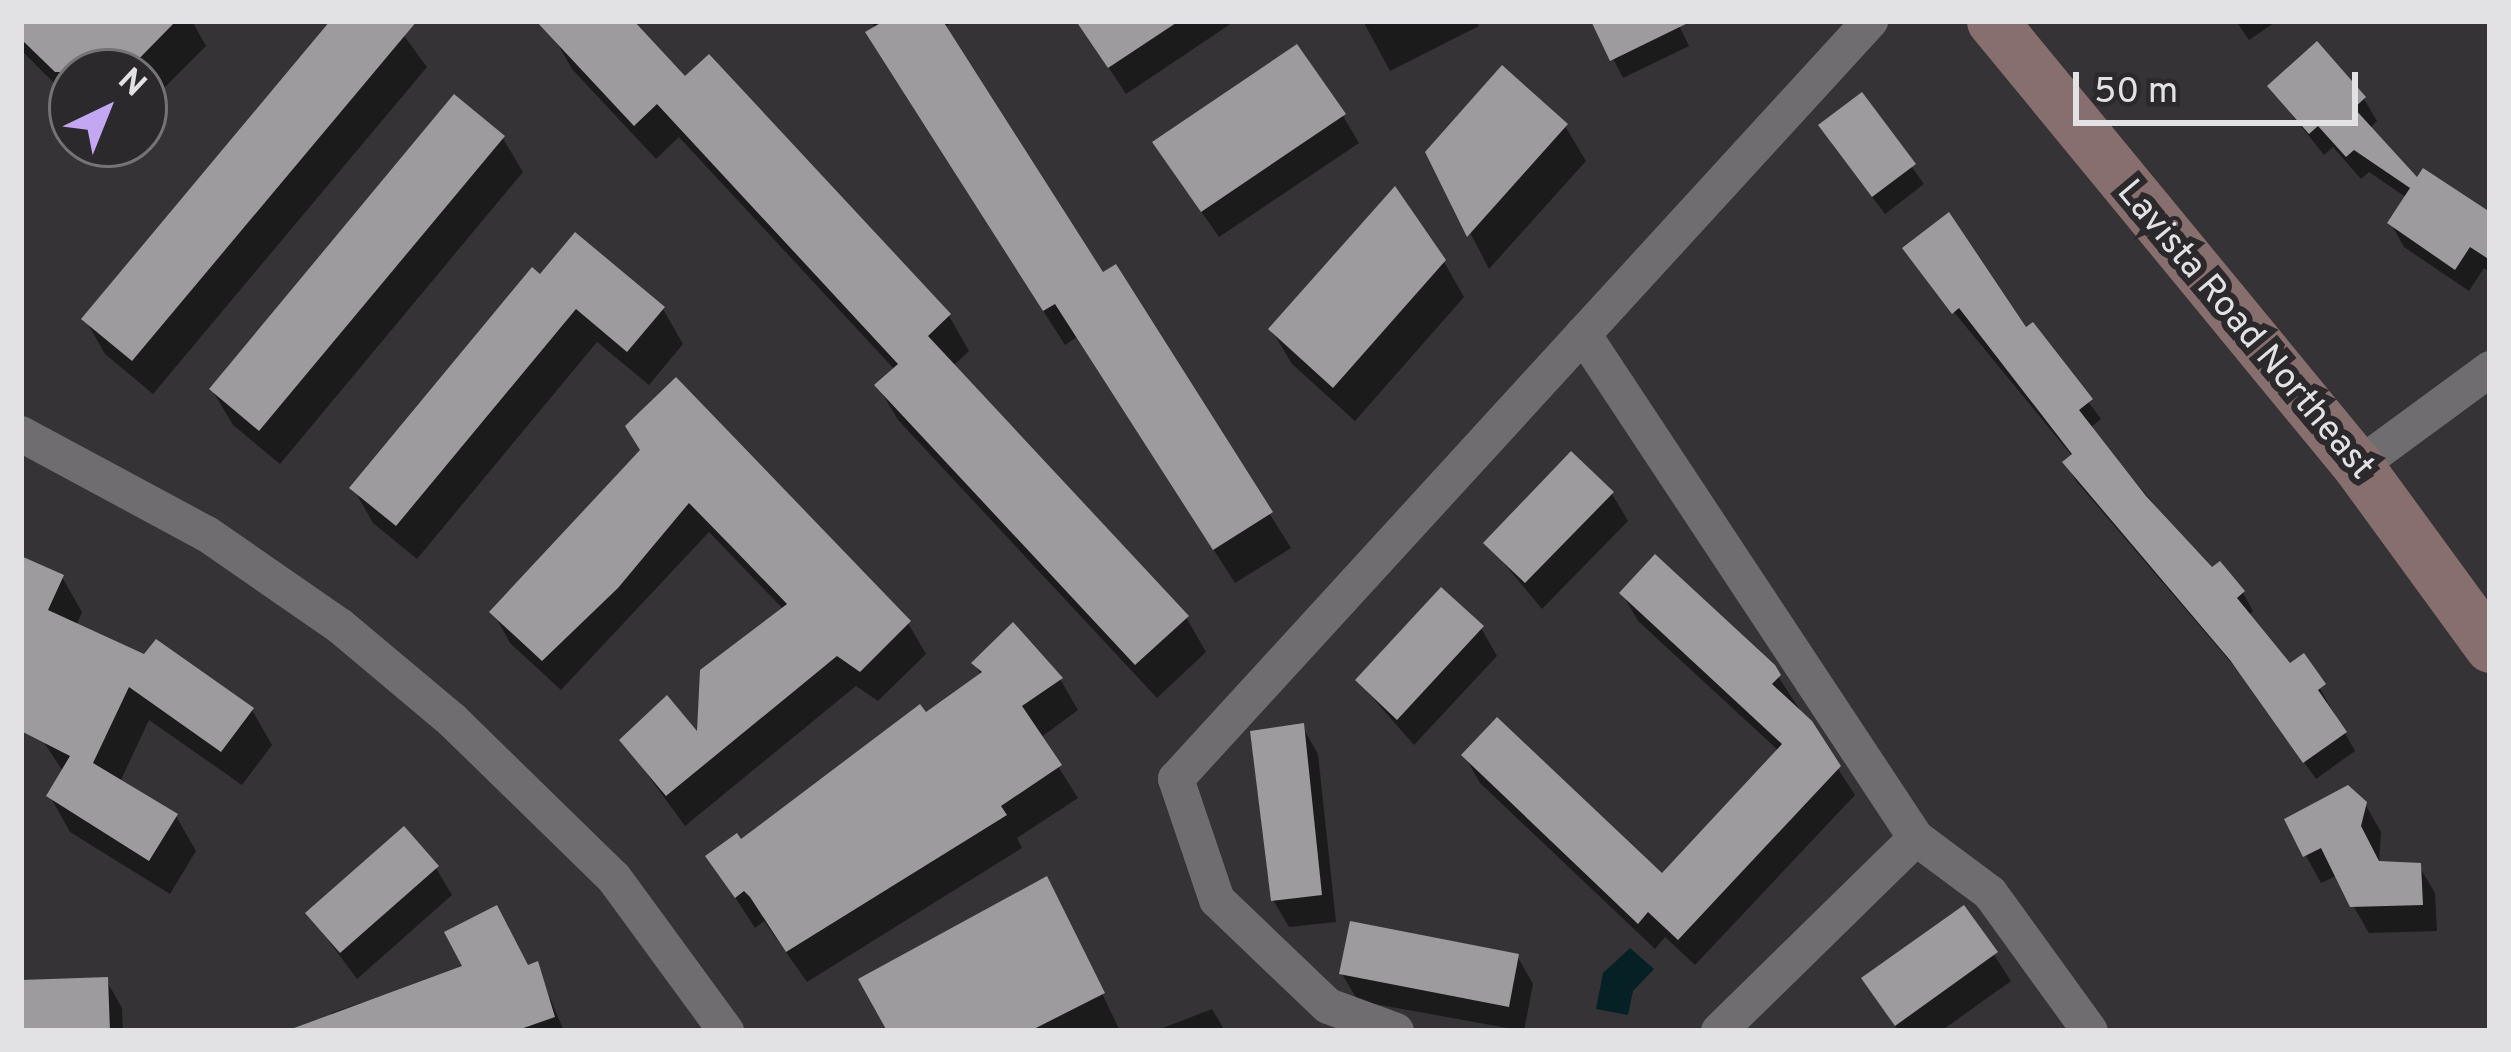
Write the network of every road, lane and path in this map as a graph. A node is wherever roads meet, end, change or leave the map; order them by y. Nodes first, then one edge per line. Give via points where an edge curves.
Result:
1 (1870, 21) edge
2 (1992, 21) edge
3 (1582, 334) junction
4 (2490, 369) edge
5 (21, 434) edge
6 (2358, 466) junction
7 (2490, 646) edge
8 (1916, 838) junction
9 (726, 1031) edge
10 (1396, 1031) edge
11 (1719, 1031) edge
12 (2090, 1031) edge

1 - 3 street
2 - 6 main road, Lavista Road Northeast
3 - 8 street
3 - 10 street via 1176,779 1216,900 1328,1006
4 - 6 street
5 - 9 street via 207,534 340,626 452,720 614,878
6 - 7 main road, Lavista Road Northeast
8 - 11 street
8 - 12 street via 1990,893

